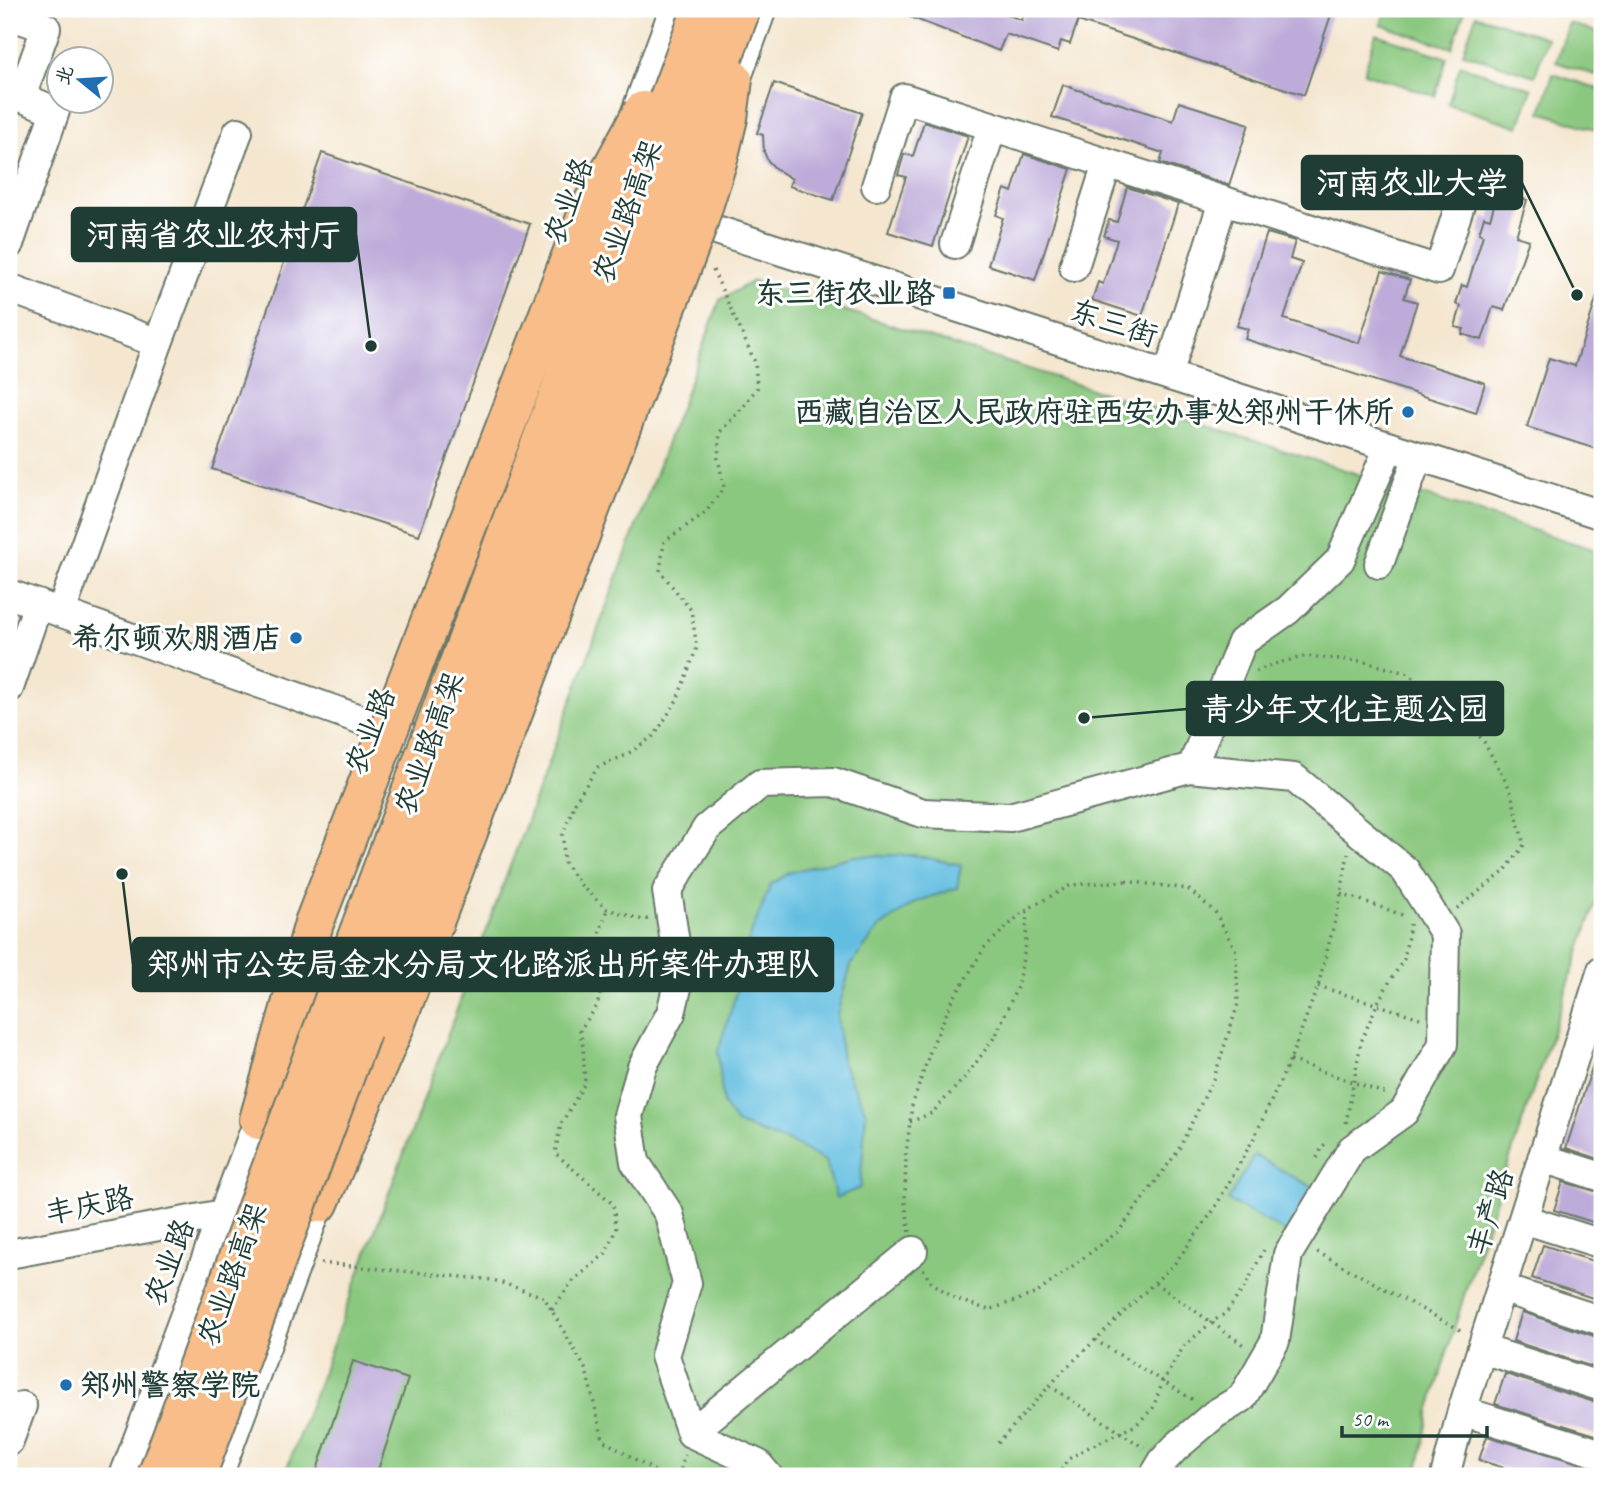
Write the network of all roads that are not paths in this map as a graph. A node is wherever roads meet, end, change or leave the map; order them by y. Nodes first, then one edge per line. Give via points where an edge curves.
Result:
1 (742, 9) edge
2 (762, 9) edge
3 (691, 12) edge
4 (9, 15) edge
5 (992, 127) junction
6 (238, 132) dead end
7 (1107, 164) junction
8 (876, 186) dead end
9 (1465, 189) dead end
10 (606, 194) junction
11 (1223, 201) junction
12 (695, 223) junction
13 (9, 244) edge
14 (955, 244) dead end
15 (1074, 267) dead end
16 (9, 289) edge
17 (158, 343) junction
18 (1168, 375) junction
19 (1389, 447) junction
20 (1418, 456) junction
21 (1602, 516) edge
22 (1379, 565) dead end
23 (9, 594) edge
24 (50, 608) junction
25 (9, 688) edge
26 (404, 735) junction
27 (1192, 766) dead end
28 (1602, 970) edge
29 (1597, 1007) edge
30 (258, 1120) junction
31 (1542, 1158) junction
32 (1602, 1177) edge
33 (319, 1203) junction
34 (223, 1214) junction
35 (1523, 1219) junction
36 (1602, 1244) edge
37 (913, 1251) road end
38 (9, 1254) edge
39 (1501, 1288) junction
40 (1602, 1321) edge
41 (1483, 1346) junction
42 (1602, 1387) edge
43 (22, 1406) dead end
44 (1462, 1411) junction
45 (691, 1433) junction
46 (9, 1441) edge
47 (1602, 1454) edge
48 (1158, 1469) edge
49 (1453, 1474) edge
50 (124, 1476) edge
51 (157, 1476) edge
52 (196, 1476) edge
53 (218, 1476) edge
54 (768, 1476) edge

1 - 33 highway, bridge via 728,118 695,232 395,1026
1 - 52 highway, 农业路高架, bridge
2 - 12 street
3 - 10 street, 农业路
3 - 30 highway, bridge via 589,210 314,923
3 - 51 highway, 农业路高架, bridge
4 - 13 street via 46,28 20,97 55,111
5 - 7 street
5 - 8 street via 904,98
5 - 14 street
6 - 17 street
7 - 11 street
7 - 15 street
9 - 11 street via 1439,270
10 - 12 street, 东三街
10 - 26 street, 农业路
11 - 18 street
12 - 18 street, 东三街
12 - 33 street
16 - 17 street
17 - 24 street
18 - 19 street, 东三街
19 - 20 street, 东三街
19 - 27 street via 1340,560 1289,610 1242,642
20 - 21 street, 东三街
20 - 22 street
23 - 24 street
24 - 25 street
24 - 26 street
26 - 30 street, 农业路
28 - 29 street, 丰产路
29 - 31 street, 丰产路
30 - 34 street, 农业路
31 - 32 street
31 - 35 street, 丰产路
33 - 53 street
34 - 38 street, 丰庆路
34 - 50 street, 农业路
35 - 36 street
35 - 39 street, 丰产路
37 - 45 street
39 - 40 street
39 - 41 street, 丰产路
41 - 42 street
41 - 44 street, 丰产路
43 - 46 street
44 - 47 street
44 - 49 street, 丰产路
45 - 48 street via 666,1356 687,1283 669,1214 635,1162 628,1116 642,1067 671,1013 680,975 667,891 707,828 760,783 833,782 923,813 1010,817 1189,768 1294,778 1405,870 1445,934 1443,1044 1404,1112 1352,1149 1288,1254 1275,1341 1242,1398 1214,1414
45 - 54 street via 758,1464

